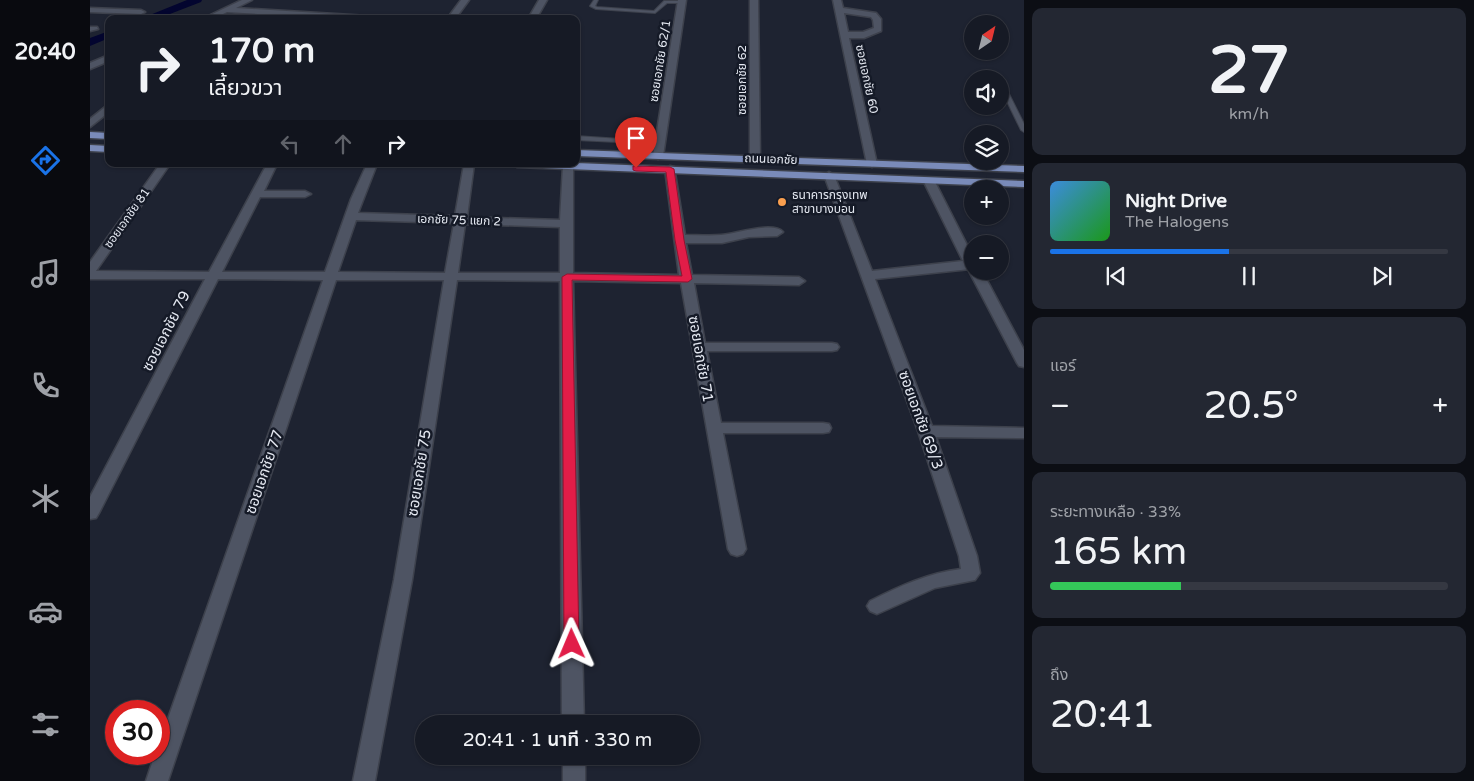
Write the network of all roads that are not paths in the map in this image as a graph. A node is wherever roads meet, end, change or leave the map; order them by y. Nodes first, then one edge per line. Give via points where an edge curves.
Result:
1 (107, 0) edge
2 (248, 0) edge
3 (465, 0) edge
4 (543, 0) edge
5 (596, 0) edge
6 (754, 0) edge
7 (837, 0) edge
8 (682, 1) edge
9 (91, 10) edge
10 (227, 10) junction
11 (839, 10) junction
12 (141, 12) dead end
13 (214, 15) edge
14 (314, 15) edge
15 (453, 15) edge
16 (534, 15) edge
17 (845, 35) junction
18 (105, 60) edge
19 (90, 66) edge
20 (1009, 100) edge
21 (105, 111) edge
22 (90, 124) edge
23 (1024, 130) edge
24 (90, 136) edge
25 (105, 136) edge
26 (580, 138) edge
27 (90, 148) edge
28 (105, 149) edge
29 (630, 155) junction
30 (658, 156) junction
31 (580, 158) edge
32 (580, 160) edge
33 (755, 160) junction
34 (872, 164) junction
35 (163, 167) edge
36 (270, 167) edge
37 (371, 167) edge
38 (469, 167) edge
39 (571, 167) edge
40 (670, 169) junction
41 (1024, 169) edge
42 (830, 176) junction
43 (929, 180) junction
44 (1024, 184) edge
45 (257, 194) junction
46 (306, 194) dead end
47 (351, 216) junction
48 (461, 220) junction
49 (566, 224) junction
50 (777, 232) dead end
51 (679, 240) junction
52 (964, 249) edge
53 (964, 268) edge
54 (90, 273) edge
55 (213, 276) junction
56 (450, 276) junction
57 (866, 276) junction
58 (331, 277) junction
59 (567, 277) junction
60 (688, 279) junction
61 (980, 280) edge
62 (799, 281) dead end
63 (832, 346) dead end
64 (699, 347) junction
65 (1024, 363) edge
66 (714, 428) junction
67 (823, 428) dead end
68 (926, 431) junction
69 (1024, 433) edge
70 (90, 513) edge
71 (737, 549) dead end
72 (877, 606) dead end
73 (573, 715) edge
74 (574, 765) edge
75 (157, 781) edge
76 (364, 781) edge
77 (574, 781) edge

1 - 9 street
2 - 10 street
3 - 15 street
4 - 16 street
5 - 8 lane via 592,6 596,8 655,12 666,2
6 - 33 street, ซอยเอกชัย 62
7 - 11 street, ซอยเอกชัย 60
8 - 30 street, ซอยเอกชัย 62/1
9 - 12 street
10 - 13 street
10 - 14 street
11 - 17 street, ซอยเอกชัย 60
11 - 17 street via 878,18 878,29 872,33
17 - 34 street, ซอยเอกชัย 60
18 - 19 street
20 - 23 lane
21 - 22 street
24 - 25 main road
26 - 29 lane via 619,140
27 - 28 main road
29 - 30 main road, ถนนเอกชัย
29 - 31 main road, ถนนเอกชัย
30 - 33 main road, ถนนเอกชัย
32 - 40 main road, ถนนเอกชัย
33 - 34 main road, ถนนเอกชัย
34 - 41 main road, ถนนเอกชัย
35 - 54 street, ซอยเอกชัย 81
36 - 45 street, ซอยเอกชัย 79
37 - 47 street, ซอยเอกชัย 77
38 - 48 street, ซอยเอกชัย 75
39 - 49 street
40 - 42 main road, ถนนเอกชัย
40 - 51 street, ซอยเอกชัย 71
42 - 43 main road, ถนนเอกชัย
42 - 57 street, ซอยเอกชัย 69/3
43 - 44 main road, ถนนเอกชัย
43 - 52 street
45 - 46 street
45 - 55 street, ซอยเอกชัย 79
47 - 48 street, เอกชัย 75 แยก 2
47 - 58 street, ซอยเอกชัย 77
48 - 49 street, เอกชัย 75 แยก 2
48 - 56 street, ซอยเอกชัย 75
49 - 59 street
50 - 51 street via 749,233 722,239
51 - 60 street, ซอยเอกชัย 71
53 - 57 street
54 - 55 street
55 - 58 street
55 - 70 street, ซอยเอกชัย 79
56 - 58 street
56 - 59 street
56 - 76 street, ซอยเอกชัย 75 via 403,580
57 - 68 street, ซอยเอกชัย 69/3
58 - 75 street, ซอยเอกชัย 77
59 - 60 street
59 - 73 street
60 - 62 street
60 - 64 street, ซอยเอกชัย 71
61 - 65 street
63 - 64 street
64 - 66 street, ซอยเอกชัย 71
66 - 67 street
66 - 71 street, ซอยเอกชัย 71
68 - 69 street
68 - 72 street, ซอยเอกชัย 69/3 via 971,573 924,584
74 - 77 street

